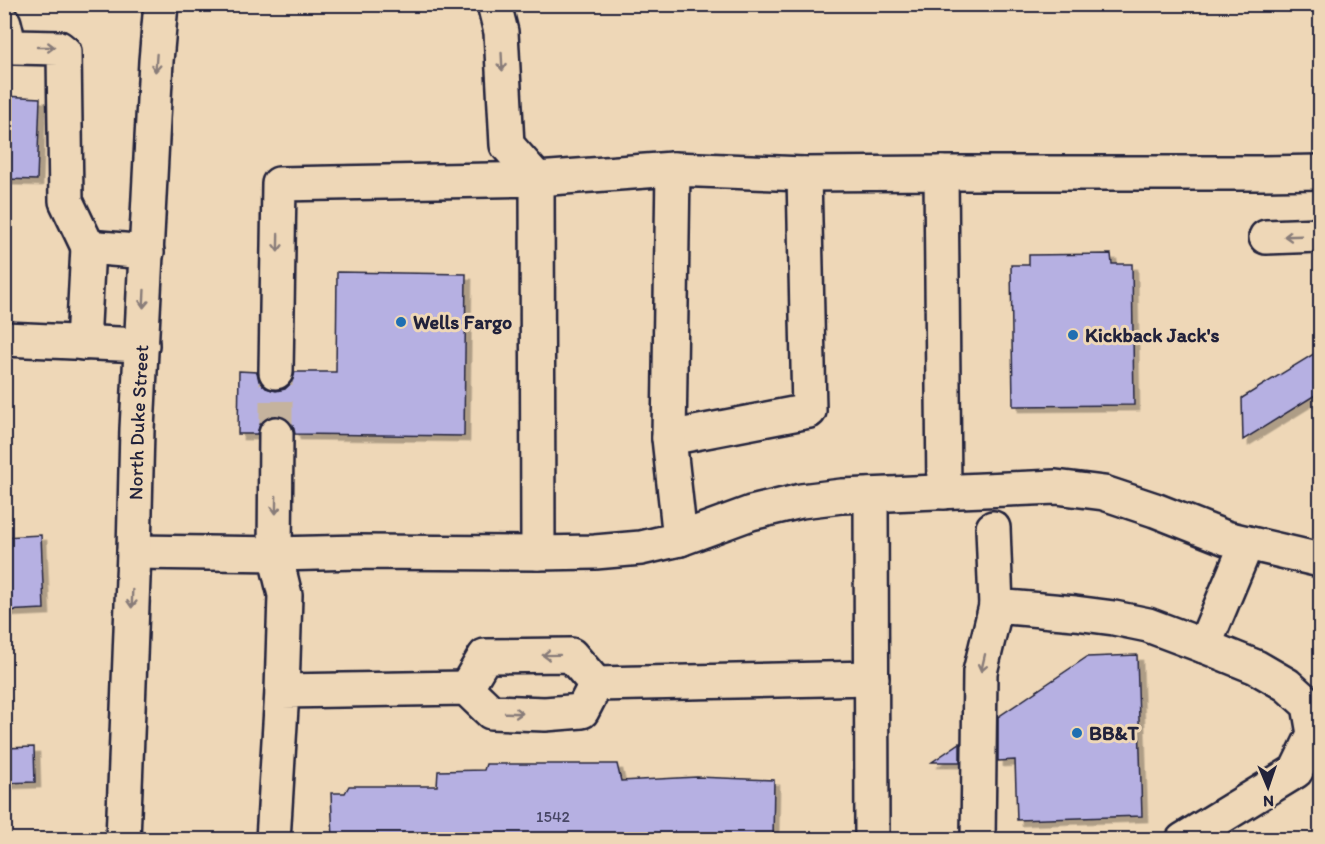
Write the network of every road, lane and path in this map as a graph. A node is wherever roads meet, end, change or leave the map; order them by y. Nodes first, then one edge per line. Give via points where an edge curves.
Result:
1 (162, 4) edge
2 (494, 4) edge
3 (4, 23) edge
4 (673, 169) junction
5 (1320, 172) edge
6 (941, 173) junction
7 (804, 174) junction
8 (537, 178) junction
9 (1320, 235) edge
10 (1266, 237) dead end
11 (88, 247) junction
12 (147, 252) junction
13 (4, 339) edge
14 (83, 343) junction
15 (142, 345) junction
16 (276, 372) tunnel mouth
17 (276, 434) tunnel mouth
18 (669, 438) junction
19 (944, 492) junction
20 (871, 495) junction
21 (993, 528) dead end
22 (680, 538) junction
23 (1247, 543) junction
24 (134, 552) junction
25 (538, 553) junction
26 (275, 554) junction
27 (1320, 560) edge
28 (996, 606) junction
29 (1204, 646) junction
30 (872, 678) junction
31 (596, 684) junction
32 (466, 688) junction
33 (282, 691) junction
34 (123, 840) edge
35 (273, 840) edge
36 (872, 840) edge
37 (978, 840) edge
38 (1183, 840) edge

1 -> 12 main road, North Duke Street
2 -> 8 main road via 501,32 507,145
3 -> 11 main road via 9,44 14,47 59,48 64,52 66,201
4 - 7 main road
4 - 8 main road
4 - 18 main road
5 - 6 main road
6 - 7 main road
6 - 19 main road
7 - 18 main road via 809,411
8 -> 16 main road via 279,184
8 - 25 main road
9 -> 10 main road
11 - 12 main road
11 - 14 main road
12 -> 15 main road, North Duke Street
13 - 14 main road
14 - 15 main road
15 - 24 main road, North Duke Street
17 -> 26 main road
18 - 22 main road
19 - 20 main road
19 - 23 main road via 1056,487 1104,493
20 - 22 main road via 801,501 751,513
20 - 30 main road
21 - 28 main road
22 - 25 main road via 641,548
23 - 27 main road
23 - 29 main road
24 - 26 main road
24 -> 34 main road, North Duke Street
25 - 26 main road
26 - 33 main road via 285,596
28 - 29 main road via 1114,618 1149,625
28 -> 37 main road via 980,672
29 - 38 main road via 1256,667 1287,685 1309,705 1314,734 1296,771
30 - 31 main road
30 - 36 main road
32 -> 31 main road via 490,712 545,714 582,711
31 -> 32 main road via 571,655 485,656
32 - 33 main road
33 - 35 main road

